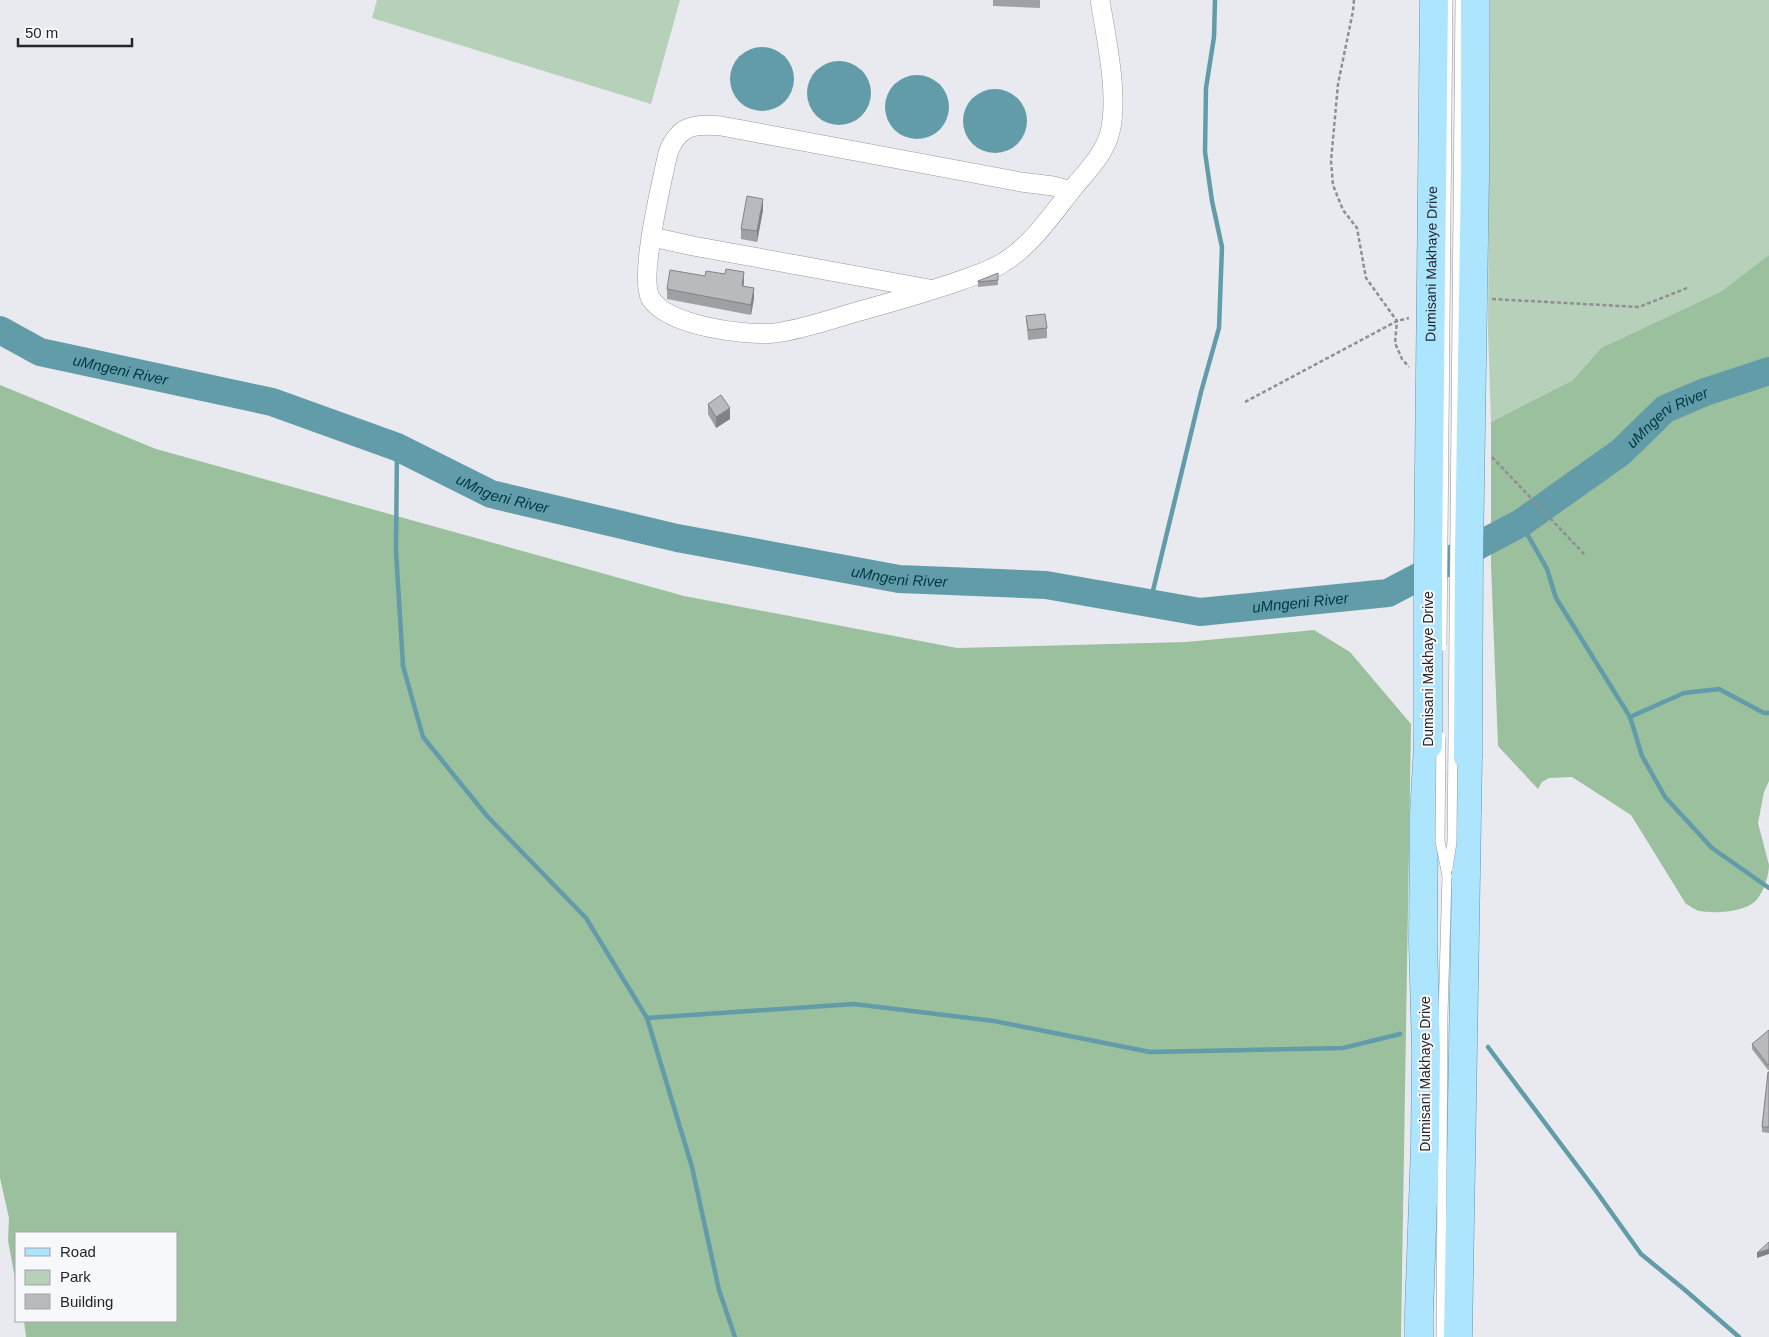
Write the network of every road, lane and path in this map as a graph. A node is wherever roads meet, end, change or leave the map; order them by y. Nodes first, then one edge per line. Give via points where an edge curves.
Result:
1 (1100, 0) edge
2 (1354, 0) edge
3 (1434, 0) edge
4 (1448, 0) edge
5 (1460, 0) edge
6 (1474, 0) edge
7 (1071, 191) junction
8 (652, 237) junction
9 (1687, 288) dead end
10 (932, 290) junction
11 (1490, 299) dead end
12 (1397, 321) junction
13 (1402, 359) dead end
14 (1245, 402) dead end
15 (1492, 456) dead end
16 (1586, 556) dead end
17 (1442, 655) dead end
18 (1434, 737) junction
19 (1447, 876) junction
20 (1419, 1337) edge
21 (1441, 1337) edge
22 (1458, 1337) edge

1 - 7 street via 1113,100 1110,132 1101,153
2 - 12 path via 1338,84 1330,161 1333,185 1343,210 1357,228 1366,278
3 - 18 main road, Dumisani Makhaye Drive, bridge via 1428,563
4 - 17 lane, bridge
5 - 19 lane, bridge via 1452,842
6 - 22 main road, bridge via 1475,175
7 - 8 street via 706,125 691,126 672,142 668,153
7 - 10 street via 1019,252 980,274
8 - 10 street
8 - 10 street via 646,275 650,299 659,309 675,318 728,330 754,334 802,328
9 - 11 path via 1639,307
12 - 13 path via 1395,343
12 - 14 path
15 - 16 path
18 - 19 lane, bridge via 1440,841
18 - 20 main road, Dumisani Makhaye Drive via 1424,815 1426,1051
19 - 21 lane

